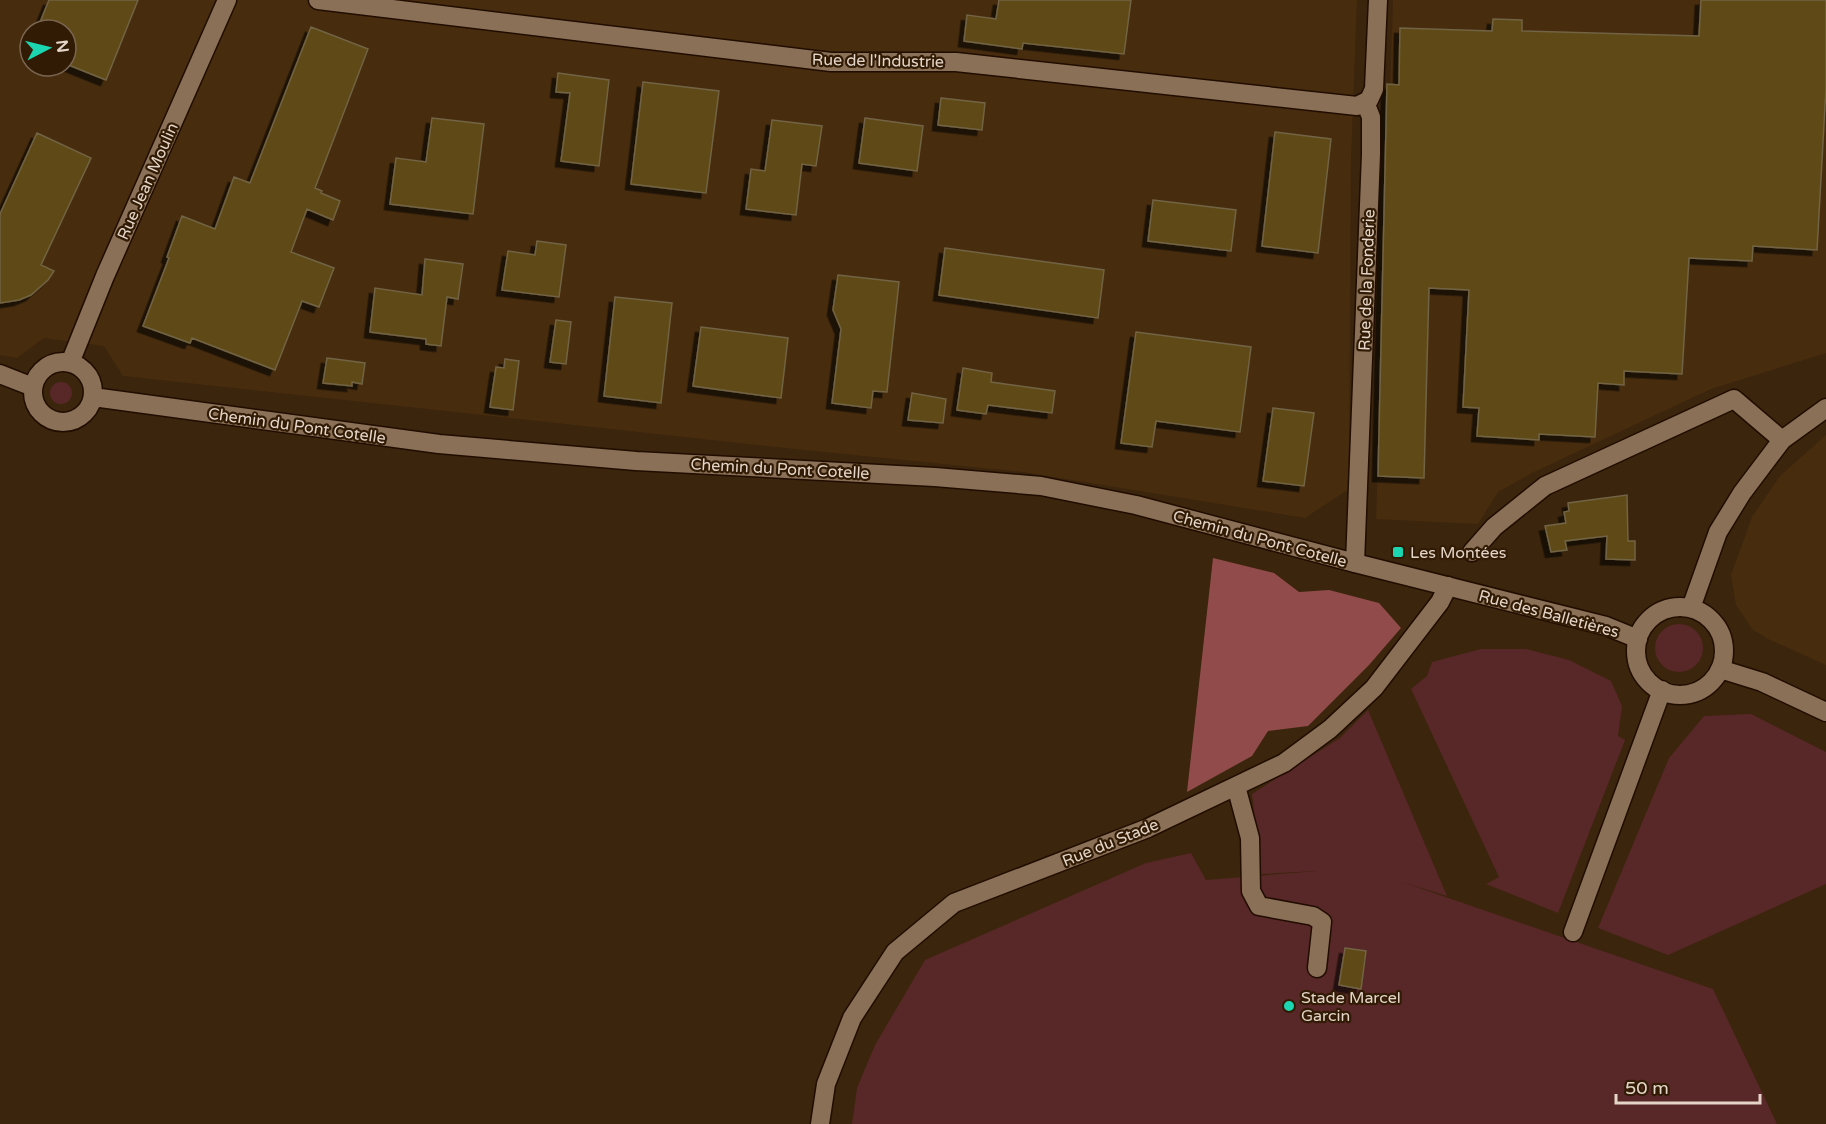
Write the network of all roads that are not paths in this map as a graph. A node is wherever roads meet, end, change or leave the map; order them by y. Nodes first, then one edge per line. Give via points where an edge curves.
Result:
1 (227, 0) edge
2 (318, 0) edge
3 (1378, 0) edge
4 (1365, 102) junction
5 (70, 363) junction
6 (0, 374) edge
7 (33, 387) junction
8 (93, 397) junction
9 (1826, 408) edge
10 (1782, 440) junction
11 (1472, 552) dead end
12 (1355, 563) junction
13 (1454, 588) junction
14 (1691, 608) junction
15 (1638, 639) junction
16 (1720, 669) junction
17 (1662, 690) junction
18 (1826, 712) edge
19 (1236, 786) junction
20 (1573, 932) dead end
21 (1317, 968) dead end
22 (820, 1124) edge

1 - 5 street, Rue Jean Moulin
2 - 4 street, Rue de l'Industrie via 831,62 957,62 1357,106
3 - 4 street via 1374,89
4 - 12 street, Rue de la Fonderie via 1371,117 1371,154
5 - 7 street via 60,362 42,370
5 - 8 street via 85,372
6 - 7 street
7 - 8 street via 41,414 58,422 80,417
8 - 12 street, Chemin du Pont Cotelle via 439,444 636,461 1041,486 1136,505
9 - 10 street
10 - 11 street via 1734,399 1545,486 1494,527
10 - 14 street via 1718,532
12 - 13 street, Chemin du Pont Cotelle
13 - 15 street, Rue des Balletières via 1606,626
13 - 19 street, Rue du Stade via 1355,707 1284,763
14 - 15 street via 1676,607 1662,612 1649,620
14 - 16 street via 1711,619 1720,632 1724,654
15 - 17 street via 1641,669
16 - 17 street via 1712,681 1692,693
16 - 18 street via 1762,682
17 - 20 street
19 - 21 street via 1250,838 1251,891 1259,906 1313,916 1322,922
19 - 22 street, Rue du Stade via 1148,828 954,903 895,952 852,1018 826,1084

